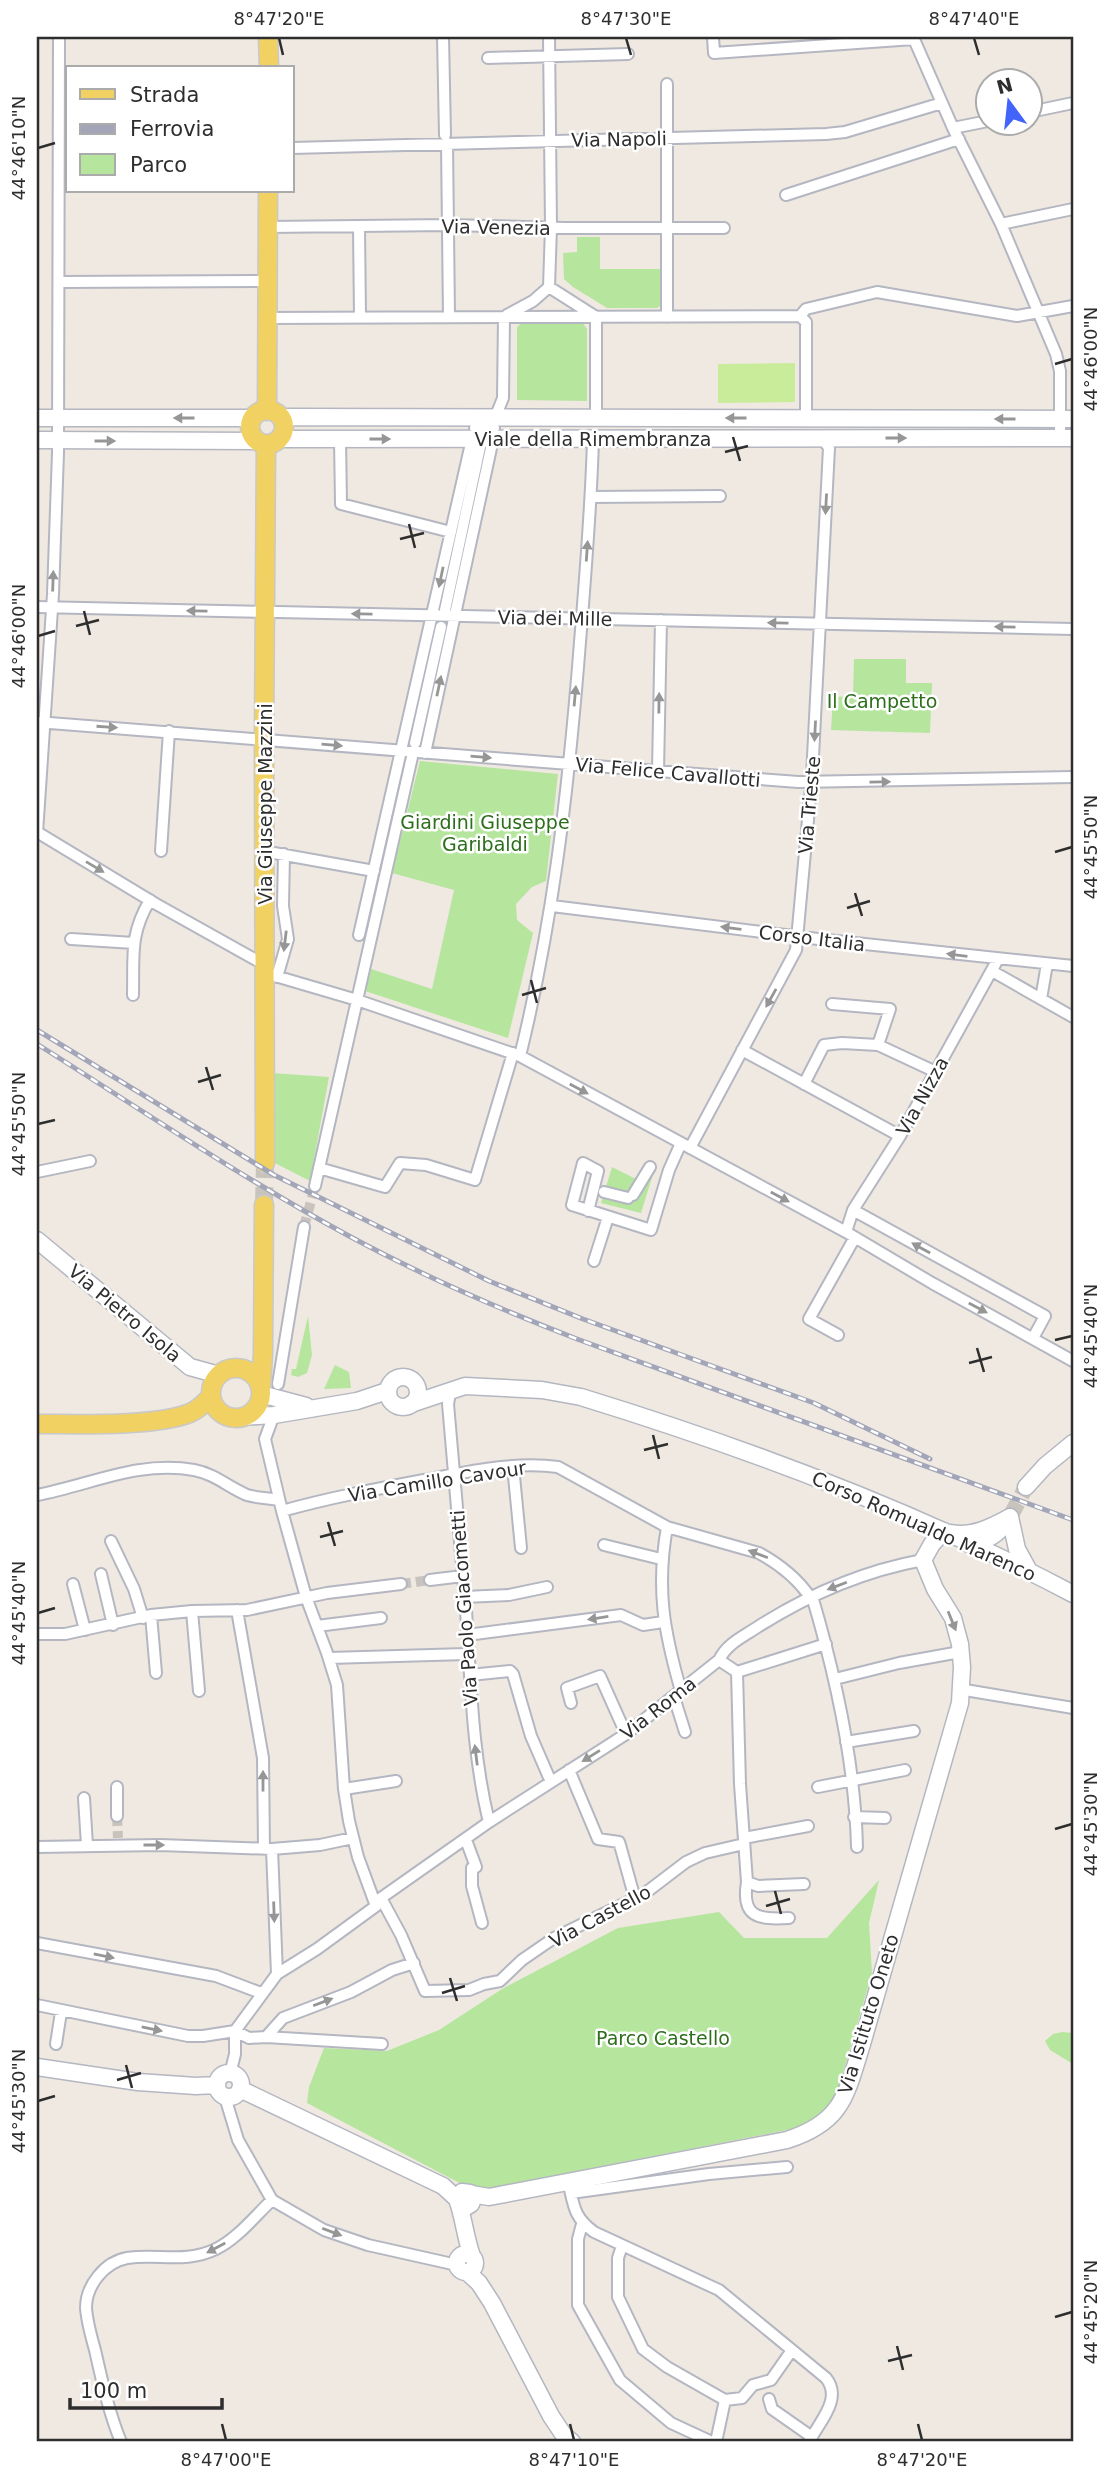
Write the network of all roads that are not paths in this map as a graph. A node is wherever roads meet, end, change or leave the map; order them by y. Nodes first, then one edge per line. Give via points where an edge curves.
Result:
1 (59, 37) edge
2 (268, 37) edge
3 (443, 37) edge
4 (549, 37) edge
5 (713, 37) edge
6 (914, 38) edge
7 (628, 54) dead end
8 (550, 56) junction
9 (488, 58) dead end
10 (268, 66) edge
11 (667, 84) dead end
12 (942, 103) junction
13 (1073, 103) edge
14 (1044, 109) edge
15 (974, 124) edge
16 (953, 128) junction
17 (668, 138) junction
18 (446, 139) junction
19 (959, 139) junction
20 (550, 141) junction
21 (294, 148) edge
22 (268, 192) edge
23 (786, 195) dead end
24 (1073, 209) edge
25 (1001, 224) junction
26 (448, 225) junction
27 (268, 227) junction
28 (359, 227) junction
29 (551, 227) junction
30 (667, 228) junction
31 (724, 228) dead end
32 (267, 281) junction
33 (60, 282) junction
34 (549, 287) junction
35 (1073, 306) edge
36 (1040, 312) junction
37 (800, 316) junction
38 (360, 317) junction
39 (449, 317) junction
40 (504, 317) junction
41 (596, 317) junction
42 (667, 317) junction
43 (267, 318) junction
44 (267, 416) junction
45 (37, 418) edge
46 (58, 418) junction
47 (596, 418) junction
48 (805, 419) junction
49 (830, 419) junction
50 (1067, 419) edge
51 (485, 430) junction
52 (819, 438) junction
53 (1067, 438) edge
54 (340, 439) junction
55 (593, 439) junction
56 (37, 440) edge
57 (58, 440) junction
58 (268, 441) junction
59 (720, 496) dead end
60 (591, 497) junction
61 (450, 532) junction
62 (37, 607) edge
63 (51, 608) junction
64 (265, 612) junction
65 (450, 613) junction
66 (432, 616) junction
67 (582, 619) junction
68 (660, 620) junction
69 (820, 624) junction
70 (441, 627) dead end
71 (1073, 629) edge
72 (41, 722) edge
73 (169, 732) junction
74 (264, 740) junction
75 (415, 743) dead end
76 (401, 751) junction
77 (425, 753) junction
78 (412, 757) dead end
79 (570, 764) junction
80 (657, 771) junction
81 (1073, 777) edge
82 (812, 783) junction
83 (37, 833) edge
84 (161, 851) dead end
85 (374, 871) junction
86 (150, 900) junction
87 (552, 906) junction
88 (359, 934) dead end
89 (797, 936) junction
90 (71, 939) dead end
91 (134, 943) junction
92 (998, 959) junction
93 (1047, 964) junction
94 (1073, 966) edge
95 (269, 970) junction
96 (992, 971) junction
97 (133, 995) dead end
98 (1041, 999) junction
99 (362, 1002) junction
100 (832, 1004) dead end
101 (1073, 1017) edge
102 (878, 1045) junction
103 (742, 1050) junction
104 (516, 1055) junction
105 (936, 1072) junction
106 (804, 1084) junction
107 (900, 1136) junction
108 (685, 1146) junction
109 (90, 1161) dead end
110 (265, 1163) tunnel mouth
111 (319, 1168) junction
112 (651, 1168) dead end
113 (37, 1172) edge
114 (315, 1186) tunnel mouth
115 (604, 1192) dead end
116 (264, 1205) tunnel mouth
117 (853, 1210) junction
118 (588, 1211) dead end
119 (608, 1217) junction
120 (304, 1227) tunnel mouth
121 (850, 1236) junction
122 (37, 1240) edge
123 (594, 1261) dead end
124 (838, 1335) dead end
125 (1033, 1338) junction
126 (266, 1348) junction
127 (283, 1354) junction
128 (1073, 1361) edge
129 (243, 1369) junction
130 (219, 1375) junction
131 (416, 1385) junction
132 (266, 1389) junction
133 (450, 1392) junction
134 (211, 1396) junction
135 (390, 1398) junction
136 (411, 1404) junction
137 (312, 1407) junction
138 (237, 1417) junction
139 (272, 1420) dead end
140 (142, 1421) junction
141 (37, 1424) edge
142 (1073, 1443) edge
143 (513, 1466) junction
144 (454, 1474) junction
145 (1026, 1487) tunnel mouth
146 (37, 1495) edge
147 (280, 1506) junction
148 (1010, 1517) junction
149 (667, 1527) junction
150 (944, 1531) junction
151 (111, 1541) dead end
152 (969, 1544) junction
153 (604, 1545) dead end
154 (521, 1548) dead end
155 (661, 1559) junction
156 (922, 1560) junction
157 (1029, 1570) junction
158 (101, 1574) dead end
159 (463, 1576) junction
160 (430, 1580) tunnel mouth
161 (73, 1584) dead end
162 (401, 1584) tunnel mouth
163 (547, 1587) dead end
164 (1073, 1594) edge
165 (306, 1597) junction
166 (464, 1597) junction
167 (811, 1597) junction
168 (237, 1610) junction
169 (192, 1611) junction
170 (147, 1617) junction
171 (381, 1618) dead end
172 (663, 1622) junction
173 (113, 1625) junction
174 (317, 1626) junction
175 (85, 1630) junction
176 (37, 1634) edge
177 (467, 1635) junction
178 (826, 1644) junction
179 (960, 1652) junction
180 (466, 1654) dead end
181 (329, 1658) junction
182 (719, 1660) junction
183 (737, 1672) junction
184 (156, 1673) dead end
185 (470, 1675) junction
186 (835, 1679) junction
187 (959, 1689) junction
188 (199, 1691) dead end
189 (678, 1694) junction
190 (571, 1703) dead end
191 (1073, 1708) edge
192 (685, 1731) dead end
193 (914, 1731) dead end
194 (626, 1734) junction
195 (846, 1742) junction
196 (569, 1770) junction
197 (905, 1770) dead end
198 (396, 1781) dead end
199 (851, 1781) junction
200 (551, 1782) junction
201 (117, 1787) dead end
202 (818, 1787) dead end
203 (344, 1789) junction
204 (84, 1798) dead end
205 (841, 1813) dead end
206 (854, 1814) junction
207 (117, 1816) tunnel mouth
208 (885, 1818) dead end
209 (489, 1822) junction
210 (808, 1826) dead end
211 (353, 1838) junction
212 (466, 1840) junction
213 (744, 1841) junction
214 (87, 1845) junction
215 (37, 1847) edge
216 (856, 1847) dead end
217 (268, 1849) junction
218 (747, 1882) junction
219 (804, 1884) dead end
220 (635, 1899) junction
221 (379, 1902) junction
222 (789, 1918) dead end
223 (482, 1923) dead end
224 (37, 1943) edge
225 (414, 1963) junction
226 (277, 1974) junction
227 (261, 1993) junction
228 (37, 2005) edge
229 (61, 2012) junction
230 (235, 2031) junction
231 (266, 2037) junction
232 (57, 2044) dead end
233 (382, 2044) dead end
234 (37, 2067) edge
235 (230, 2074) joint
236 (227, 2090) junction
237 (787, 2167) dead end
238 (569, 2187) junction
239 (272, 2200) junction
240 (466, 2203) junction
241 (582, 2224) junction
242 (622, 2246) junction
243 (467, 2259) junction
244 (792, 2350) junction
245 (769, 2399) dead end
246 (725, 2400) junction
247 (811, 2440) edge
248 (121, 2442) edge
249 (572, 2442) edge
250 (714, 2442) edge

1 - 33 street
2 - 10 main road
3 - 18 street
4 - 8 street
5 - 6 street via 714,53
6 - 12 street
7 - 8 street
8 - 9 street
8 - 20 street
11 - 17 street
12 - 16 street
12 - 17 street, Via Napoli via 845,132
13 - 14 street
15 - 16 street
16 - 19 street
17 - 20 street, Via Napoli
17 - 30 street
18 - 20 street, Via Napoli
18 - 21 street, Via Napoli
18 - 26 street
19 - 23 street
19 - 25 street
20 - 29 street
22 - 27 main road
24 - 25 street
25 - 36 street
26 - 28 street, Via Venezia
26 - 29 street, Via Venezia
26 - 39 street
27 - 28 street, Via Venezia
27 - 32 main road
28 - 38 street
29 - 30 street, Via Venezia
29 - 34 street
30 - 31 street, Via Venezia
30 - 42 street
32 - 33 street
32 - 43 main road
33 - 46 street
34 - 40 street
34 - 41 street
35 - 36 street
36 - 37 street via 1017,316 877,292 806,309
36 - 50 street via 1059,362
37 - 42 street
37 - 48 street via 806,322
38 - 39 street
38 - 43 street
39 - 40 street
40 - 41 street
40 - 51 street via 503,398
41 - 42 street
41 - 47 street
43 - 44 main road
44 -> 46 main road, Viale della Rimembranza
44 - 51 main road, Viale della Rimembranza
44 - 58 main road via 284,428
44 - 58 main road via 251,433
45 - 46 main road, Viale della Rimembranza
46 - 57 street
48 -> 47 main road, Viale della Rimembranza
47 - 51 main road, Viale della Rimembranza
48 - 49 main road, Viale della Rimembranza
48 - 52 main road via 802,431
50 -> 49 main road, Viale della Rimembranza
49 - 52 main road via 834,428
50 - 53 street
54 -> 51 main road, Viale della Rimembranza
51 - 55 main road, Viale della Rimembranza
51 - 61 street
51 - 65 street
52 -> 53 main road, Viale della Rimembranza
52 - 55 main road, Viale della Rimembranza
52 -> 69 street, Via Trieste via 829,448
54 - 58 main road, Viale della Rimembranza
54 - 61 street via 341,504
55 - 60 street
56 - 57 main road, Viale della Rimembranza
57 -> 58 main road, Viale della Rimembranza
63 -> 57 street
58 - 64 main road, Via Giuseppe Mazzini
59 - 60 street
67 -> 60 street
61 -> 66 street
62 - 63 street, Via dei Mille
64 -> 63 street, Via dei Mille
63 - 72 street
66 -> 64 street, Via dei Mille
64 - 74 main road, Via Giuseppe Mazzini
65 - 66 street, Via dei Mille
65 - 67 street, Via dei Mille
77 -> 65 street
66 - 76 street
67 - 68 street, Via dei Mille
79 -> 67 street
69 -> 68 street, Via dei Mille
80 -> 68 street
71 -> 69 street, Via dei Mille
69 -> 82 street, Via Trieste
70 - 75 street
72 -> 73 street, Via Felice Cavallotti
72 - 83 street
73 - 74 street, Via Felice Cavallotti
73 - 84 street
74 -> 76 street, Via Felice Cavallotti
74 - 95 main road, Via Giuseppe Mazzini
76 - 77 street, Via Felice Cavallotti
76 - 85 street
77 -> 79 street, Via Felice Cavallotti
78 - 99 street
79 - 80 street, Via Felice Cavallotti
79 - 87 street
80 - 82 street, Via Felice Cavallotti
82 -> 81 street, Via Felice Cavallotti
82 - 89 street, Via Trieste
83 -> 86 street
85 - 88 street
85 -> 95 street via 279,853 288,939
86 - 91 street via 139,919
86 - 95 street
89 -> 87 street, Corso Italia
87 - 104 street
92 -> 89 street, Corso Italia
89 -> 103 street, Via Trieste via 793,959
90 - 91 street
91 - 97 street
92 - 93 street, Corso Italia
92 - 96 street, Via Nizza
93 - 94 street, Corso Italia
93 - 98 street
95 - 99 street
95 - 110 main road, Via Giuseppe Mazzini
96 - 98 street
96 - 105 street, Via Nizza
98 - 101 street
99 - 104 street
99 - 111 street
100 - 102 street via 890,1009
102 - 105 street
102 - 106 street via 824,1045
103 - 106 street
103 - 108 street, Via Trieste
104 -> 108 street
104 - 111 street via 475,1180 400,1163 385,1187
105 - 107 street, Via Nizza
106 - 107 street
107 - 117 street, Via Nizza
108 - 119 street, Via Trieste via 669,1170 651,1230
108 -> 121 street
109 - 113 street
111 - 114 street
112 - 115 street via 635,1198
116 - 126 main road
117 - 121 street, Via Nizza
125 -> 117 street via 1045,1316
118 - 119 street
119 - 123 street
120 - 127 street
121 - 124 street, Via Nizza via 809,1319
121 -> 125 street
122 - 130 main road, Via Pietro Isola via 190,1367
125 - 128 street
126 - 127 street
126 - 129 main road
126 - 132 main road
127 - 132 street
129 - 130 main road
129 - 132 main road
130 - 134 main road
131 - 133 main road, Corso Romualdo Marenco
131 - 135 main road via 399,1377 392,1382
131 - 136 main road via 417,1396
132 - 137 main road
132 - 138 main road via 256,1407
133 - 136 main road, Corso Romualdo Marenco
133 - 144 street, Via Paolo Giacometti via 447,1404
133 - 150 main road, Corso Romualdo Marenco via 465,1386 581,1397 832,1483
134 - 138 main road via 216,1408
134 - 140 main road via 188,1414
135 - 136 main road via 402,1407
135 - 137 main road
137 - 138 main road
138 - 140 main road
139 - 147 street via 265,1439
140 - 141 main road
142 - 145 main road
143 - 144 street, Via Camillo Cavour
143 - 149 street, Via Camillo Cavour via 558,1466
143 - 154 street
144 - 147 street, Via Camillo Cavour
144 - 159 street, Via Paolo Giacometti
146 - 147 street via 133,1469 172,1469 214,1475 248,1495
147 - 165 street
148 - 150 main road via 962,1535
148 - 152 main road via 1000,1532
148 - 157 main road via 1017,1549
149 - 155 street
167 -> 149 street, Via Camillo Cavour via 784,1569 759,1553
150 - 152 main road, Corso Romualdo Marenco
150 - 156 main road
151 - 170 street
152 - 157 main road, Corso Romualdo Marenco
153 - 155 street
155 - 172 street
156 -> 167 street, Via Roma
156 -> 179 main road, Via Istituto Oneto via 953,1618
157 - 164 main road, Corso Romualdo Marenco
158 - 173 street
159 - 160 street
159 - 166 street, Via Paolo Giacometti
161 - 175 street
162 - 165 street
163 - 166 street
165 - 168 street
165 - 174 street
166 - 177 street, Via Paolo Giacometti
167 - 178 street
167 - 182 street, Via Roma via 728,1646
168 - 169 street
217 -> 168 street via 263,1758
169 - 170 street
169 - 188 street
170 - 173 street
170 - 184 street
171 - 174 street
172 -> 177 street via 643,1625 621,1615
172 - 189 street
173 - 175 street
174 - 181 street
175 - 176 street
177 - 185 street, Via Paolo Giacometti
178 - 183 street
178 - 186 street
179 - 186 street
179 - 187 main road, Via Istituto Oneto
180 - 181 street
181 - 203 street via 339,1698
182 - 183 street
182 - 189 street, Via Roma
183 - 213 street
185 - 200 street via 510,1671
209 -> 185 street, Via Paolo Giacometti via 479,1776
186 - 195 street
187 - 191 street
187 - 238 main road, Via Istituto Oneto via 960,1703 920,1850 850,2084 834,2113 815,2130 787,2140
189 - 192 street
189 - 194 street, Via Roma
190 - 194 street via 567,1688 600,1676
193 - 195 street
194 -> 196 street, Via Roma
195 - 199 street
196 - 200 street, Via Roma
196 - 220 street via 598,1839 619,1842
197 - 199 street
198 - 203 street
199 - 202 street
199 - 206 street
200 - 209 street, Via Roma
201 - 207 street
203 - 211 street
204 - 214 street
205 - 206 street
206 - 208 street
206 - 216 street
209 - 212 street, Via Roma
210 - 213 street, Via Castello
211 - 217 street
211 - 221 street
212 - 221 street, Via Roma
212 - 223 street via 476,1867 472,1868 472,1886
213 - 218 street
213 - 220 street, Via Castello via 685,1862
214 - 215 street
214 -> 217 street via 118,1842
217 -> 226 street
218 - 219 street
218 - 222 street via 744,1898 751,1913
220 - 225 street, Via Castello via 554,1938 500,1981 469,1990 425,1992
221 - 225 street
221 - 226 street, Via Roma
224 -> 227 street via 216,1976
231 -> 225 street via 283,2018
226 - 227 street, Via Roma
227 - 230 street, Via Roma
228 - 229 street
229 -> 230 street via 188,2036
229 - 232 street
230 - 231 street via 249,2038
230 - 235 street
231 - 233 street
234 - 236 main road
235 - 236 main road via 221,2076
236 - 239 street via 239,2140
236 - 240 main road via 443,2186
237 - 238 street
238 - 240 main road, Via Istituto Oneto via 558,2185
238 - 241 street
239 -> 243 street via 324,2230 368,2245
239 -> 248 street via 219,2248 178,2259 124,2259 108,2265 96,2279 86,2306 89,2326
240 - 243 main road
241 - 242 street
241 - 250 street via 578,2305 620,2380 671,2423
242 - 244 street via 719,2290
242 - 246 street via 618,2297 643,2349
243 - 249 main road via 551,2416
244 - 246 street via 771,2380 753,2385 742,2398
244 - 247 street via 826,2378 833,2391 832,2402
245 - 247 street via 772,2409
246 - 250 street

